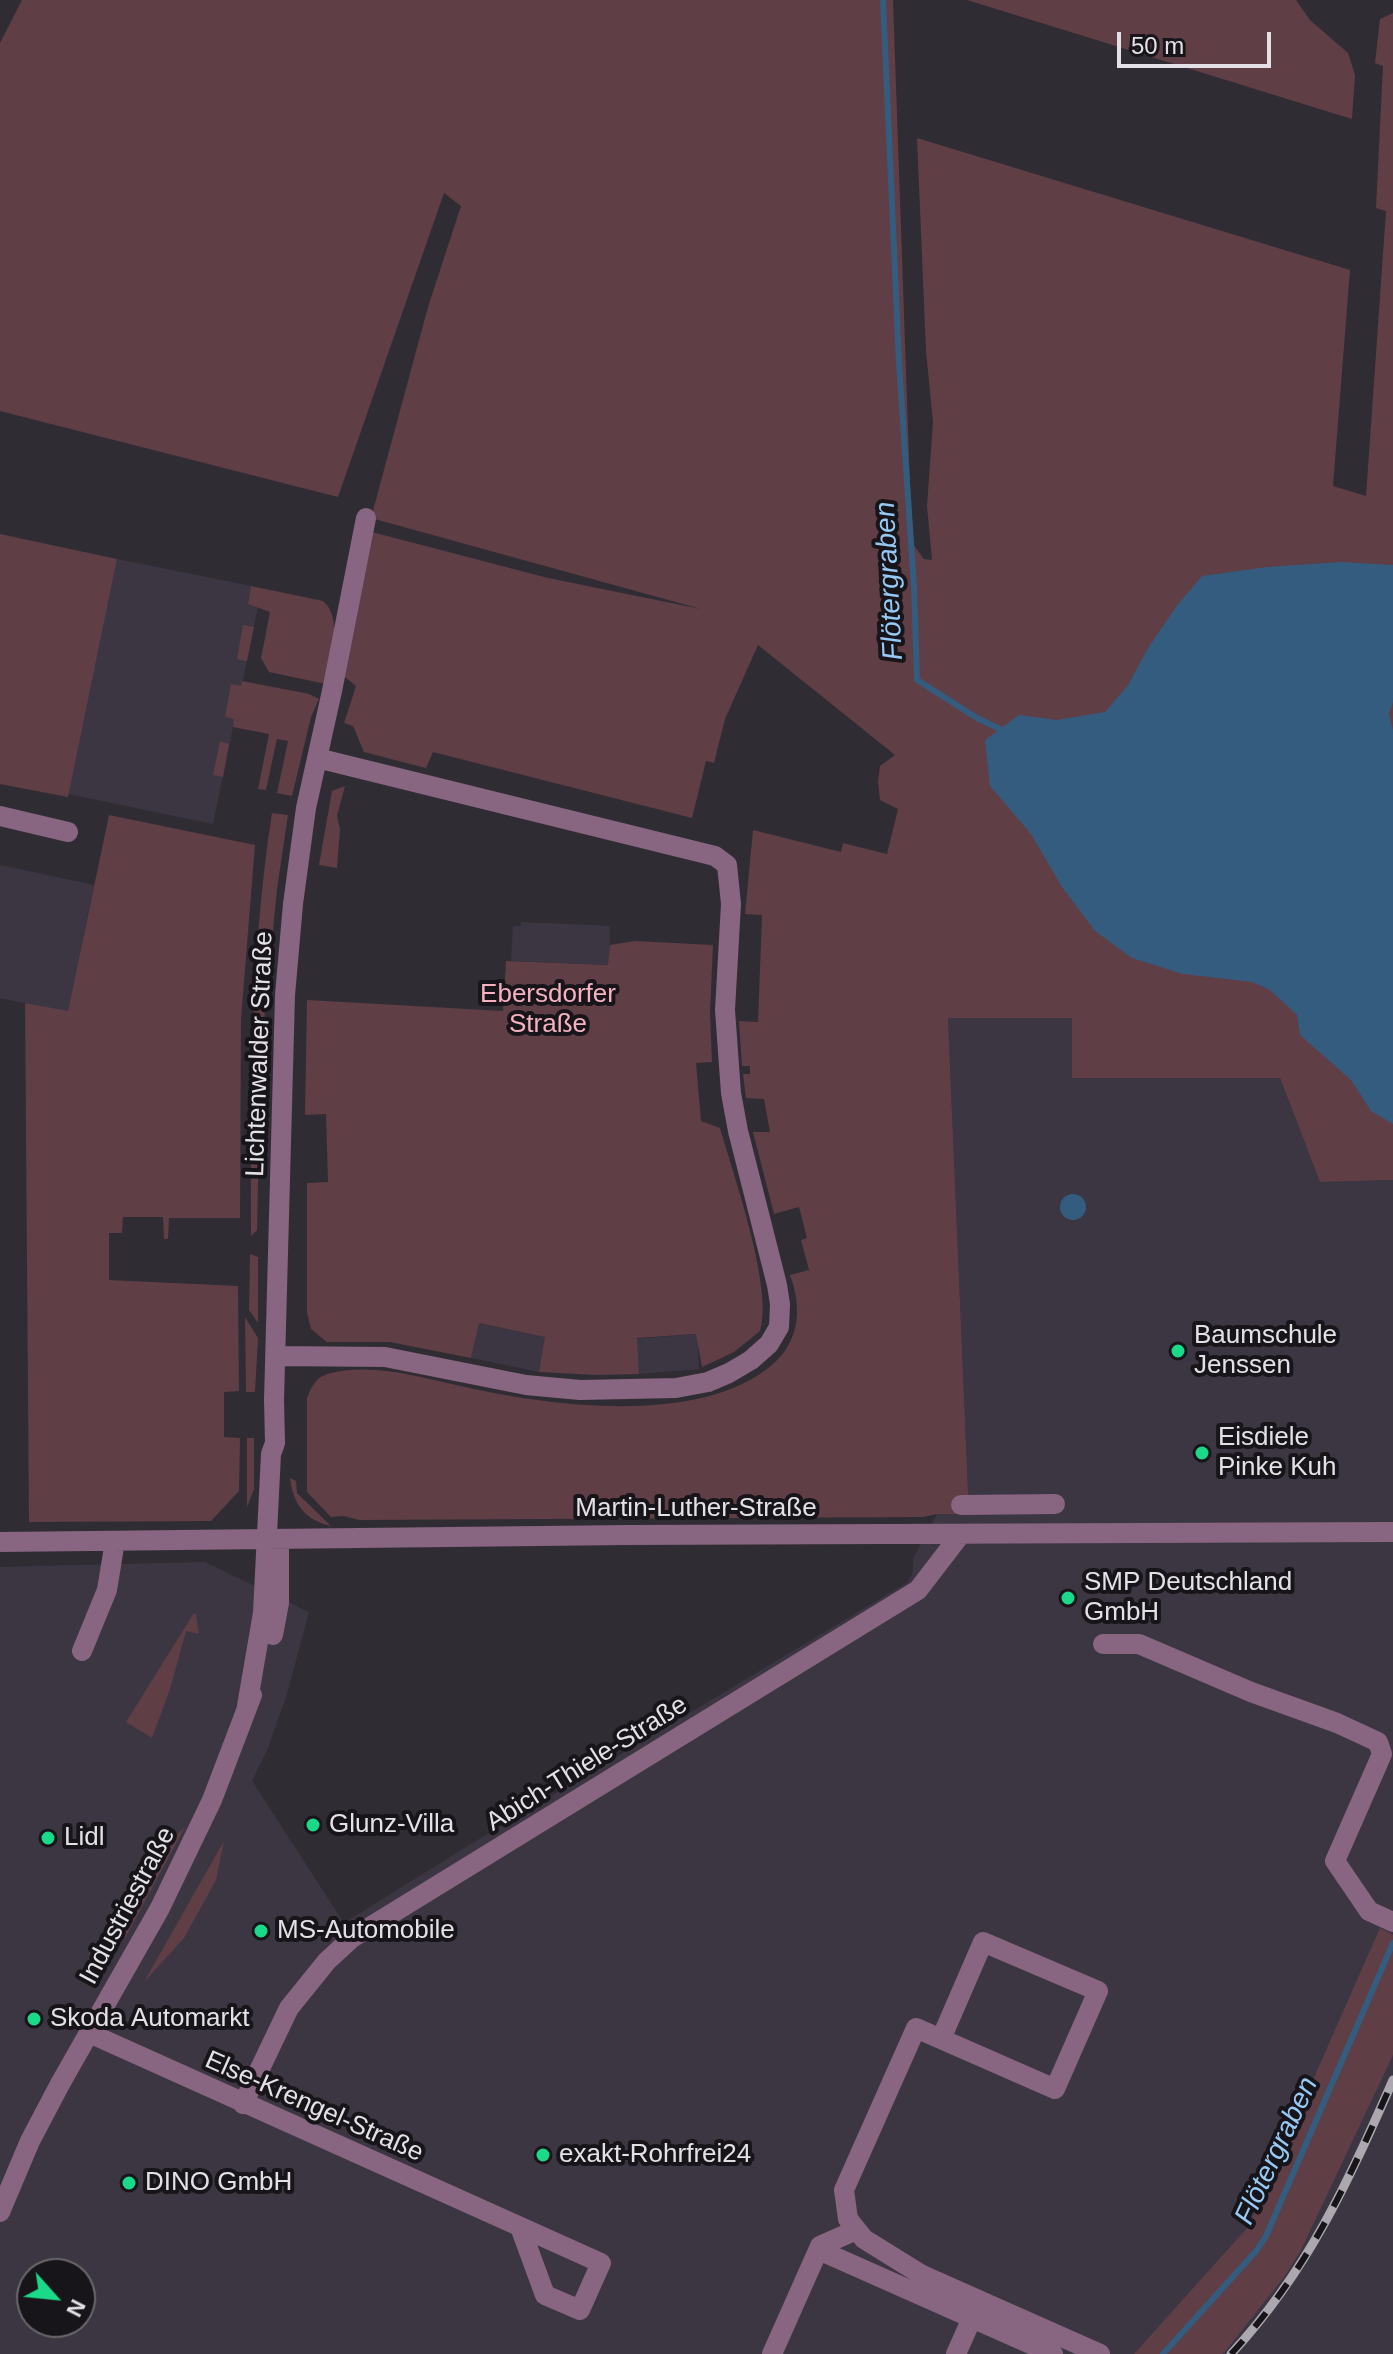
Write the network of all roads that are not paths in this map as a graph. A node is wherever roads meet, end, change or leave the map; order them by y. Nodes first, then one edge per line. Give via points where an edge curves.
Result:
1 (366, 518) dead end
2 (317, 758) junction
3 (0, 816) edge
4 (68, 832) dead end
5 (276, 1356) junction
6 (1055, 1504) dead end
7 (961, 1505) dead end
8 (1393, 1532) edge
9 (961, 1534) junction
10 (273, 1538) junction
11 (115, 1541) junction
12 (0, 1542) edge
13 (1103, 1644) dead end
14 (82, 1651) dead end
15 (1389, 1920) edge
16 (89, 2033) junction
17 (941, 2039) junction
18 (243, 2104) junction
19 (0, 2212) edge
20 (520, 2227) junction
21 (856, 2230) junction
22 (819, 2250) junction
23 (972, 2318) junction
24 (772, 2354) edge
25 (956, 2354) edge
26 (1053, 2354) edge
27 (1100, 2354) edge

1 - 2 street, Lichtenwalder Straße
2 - 5 street, Lichtenwalder Straße via 306,808 285,995
2 - 5 street via 715,856 727,865 728,1065 738,1131 777,1285 779,1327 751,1360 708,1382 676,1388 580,1390 526,1385 385,1357
3 - 4 street
5 - 10 street, Lichtenwalder Straße via 279,1453
6 - 7 street
8 - 9 street, Martin-Luther-Straße
9 - 10 street, Martin-Luther-Straße
9 - 18 street, Abich-Thiele-Straße via 918,1590 352,1938 289,2008
10 - 11 street, Martin-Luther-Straße
10 - 16 street, Industriestraße via 247,1706 212,1800 160,1908
11 - 12 street, Martin-Luther-Straße
11 - 14 street via 107,1590
13 - 15 street via 1139,1644 1378,1742 1382,1754 1335,1861 1369,1911
16 - 18 street, Else-Krengel-Straße
16 - 19 street, Industriestraße via 30,2141
17 - 17 street via 1055,2089 1098,1991 983,1942
17 - 21 street via 916,2028 844,2190 848,2219
18 - 20 street, Else-Krengel-Straße
20 - 20 street, Else-Krengel-Straße via 601,2263 580,2310 545,2295
21 - 22 street
21 - 27 street via 922,2275
22 - 23 street
22 - 24 street
23 - 25 street
23 - 26 street

